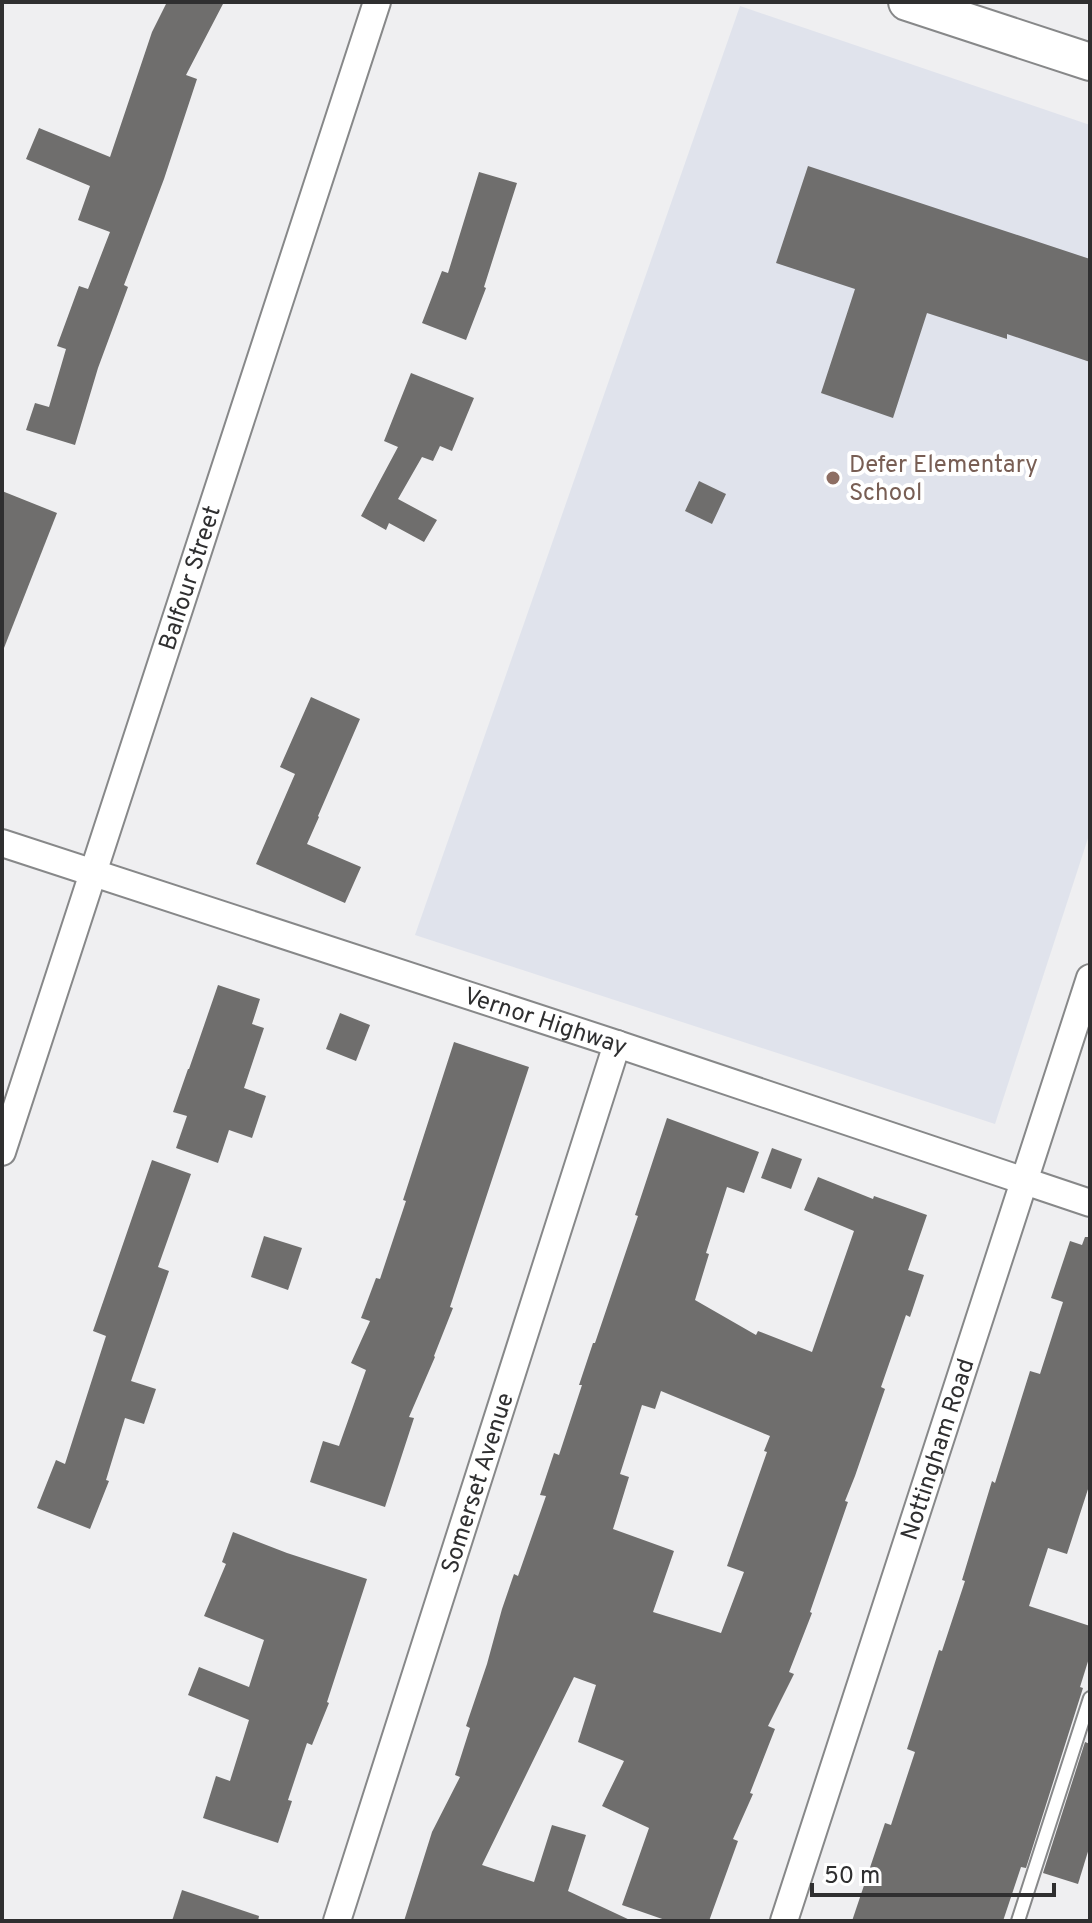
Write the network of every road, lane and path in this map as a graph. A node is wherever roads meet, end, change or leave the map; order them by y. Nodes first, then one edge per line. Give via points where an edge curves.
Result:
1 (377, 2) edge
2 (907, 2) edge
3 (1090, 62) edge
4 (2, 843) edge
5 (94, 873) junction
6 (1090, 978) edge
7 (617, 1044) junction
8 (2, 1152) edge
9 (1024, 1181) junction
10 (1090, 1203) edge
11 (1090, 1698) edge
12 (337, 1921) edge
13 (784, 1921) edge
14 (1018, 1921) edge

1 - 5 street, Balfour Street
2 - 3 street
4 - 5 street, Vernor Highway
5 - 7 street, Vernor Highway
5 - 8 street, Balfour Street
6 - 9 street, Nottingham Road
7 - 9 street, Vernor Highway
7 - 12 street, Somerset Avenue
9 - 10 street, Vernor Highway
9 - 13 street, Nottingham Road
11 - 14 lane

